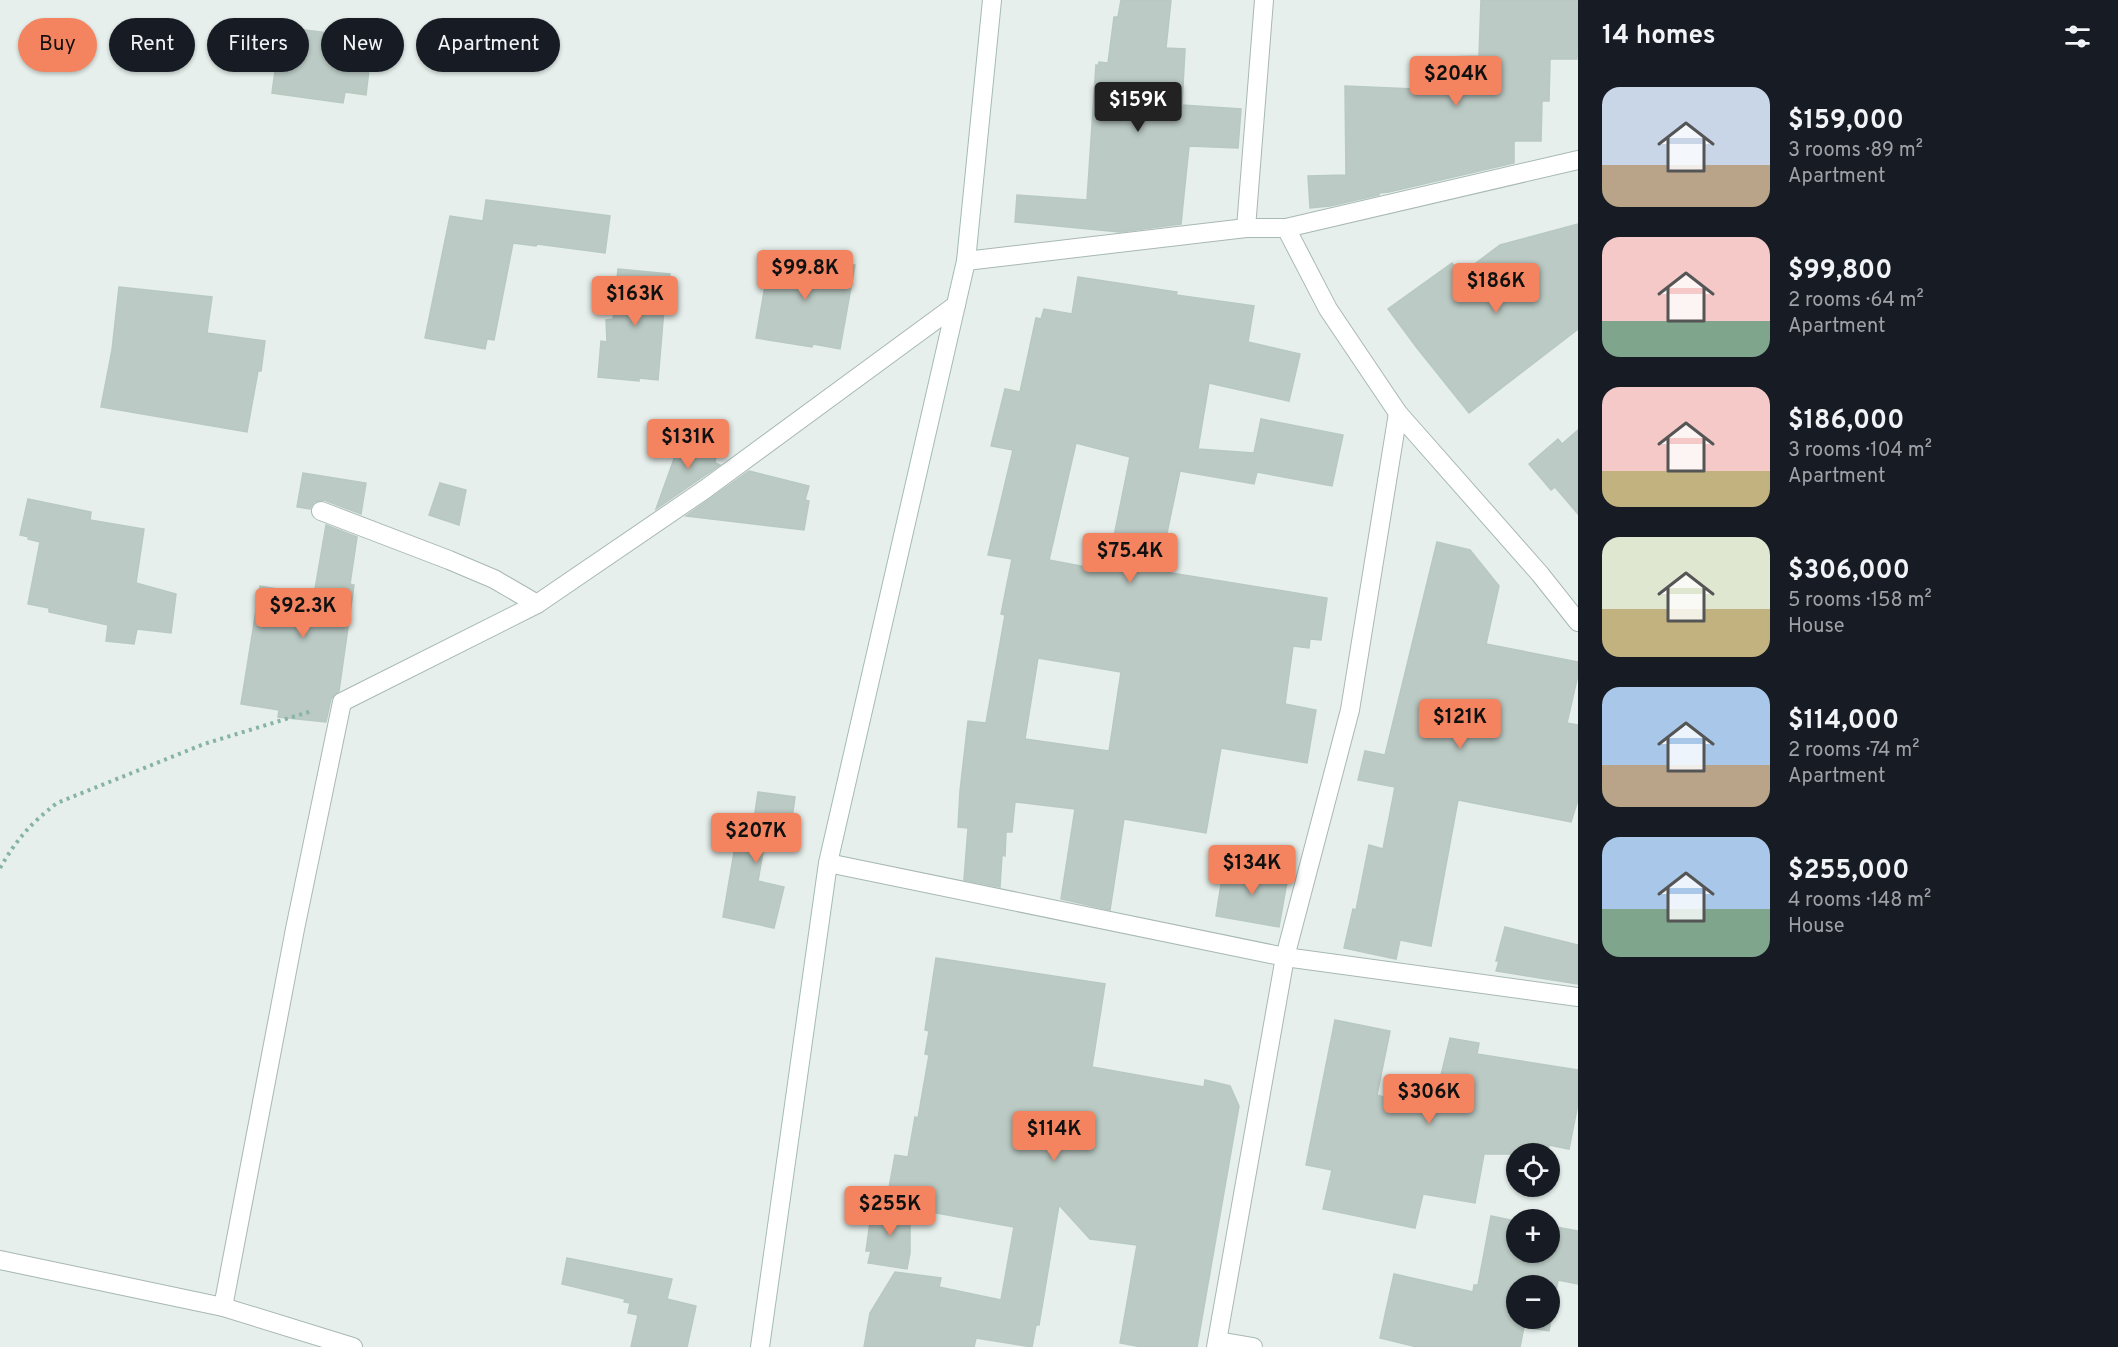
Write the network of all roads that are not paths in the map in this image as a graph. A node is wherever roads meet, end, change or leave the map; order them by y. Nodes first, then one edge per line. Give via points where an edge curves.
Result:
1 (992, 0) edge
2 (1264, 0) edge
3 (1578, 160) edge
4 (1246, 228) junction
5 (1286, 228) junction
6 (966, 261) junction
7 (956, 305) junction
8 (1398, 413) junction
9 (321, 511) dead end
10 (537, 604) junction
11 (1578, 622) edge
12 (828, 863) junction
13 (1285, 957) junction
14 (1578, 997) edge
15 (0, 1260) edge
16 (223, 1307) junction
17 (1217, 1344) edge
18 (353, 1347) edge
19 (760, 1347) edge
20 (1253, 1347) edge

1 - 6 street
2 - 4 street
3 - 5 street
4 - 5 street
4 - 6 street
5 - 8 street via 1328,309
6 - 7 street
7 - 10 street via 704,490
7 - 12 street
8 - 11 street
8 - 13 street via 1350,710
9 - 10 street via 494,579
10 - 16 street via 342,702
12 - 13 street
12 - 19 street
13 - 14 street
13 - 17 street
15 - 16 street
16 - 18 street
17 - 20 street

